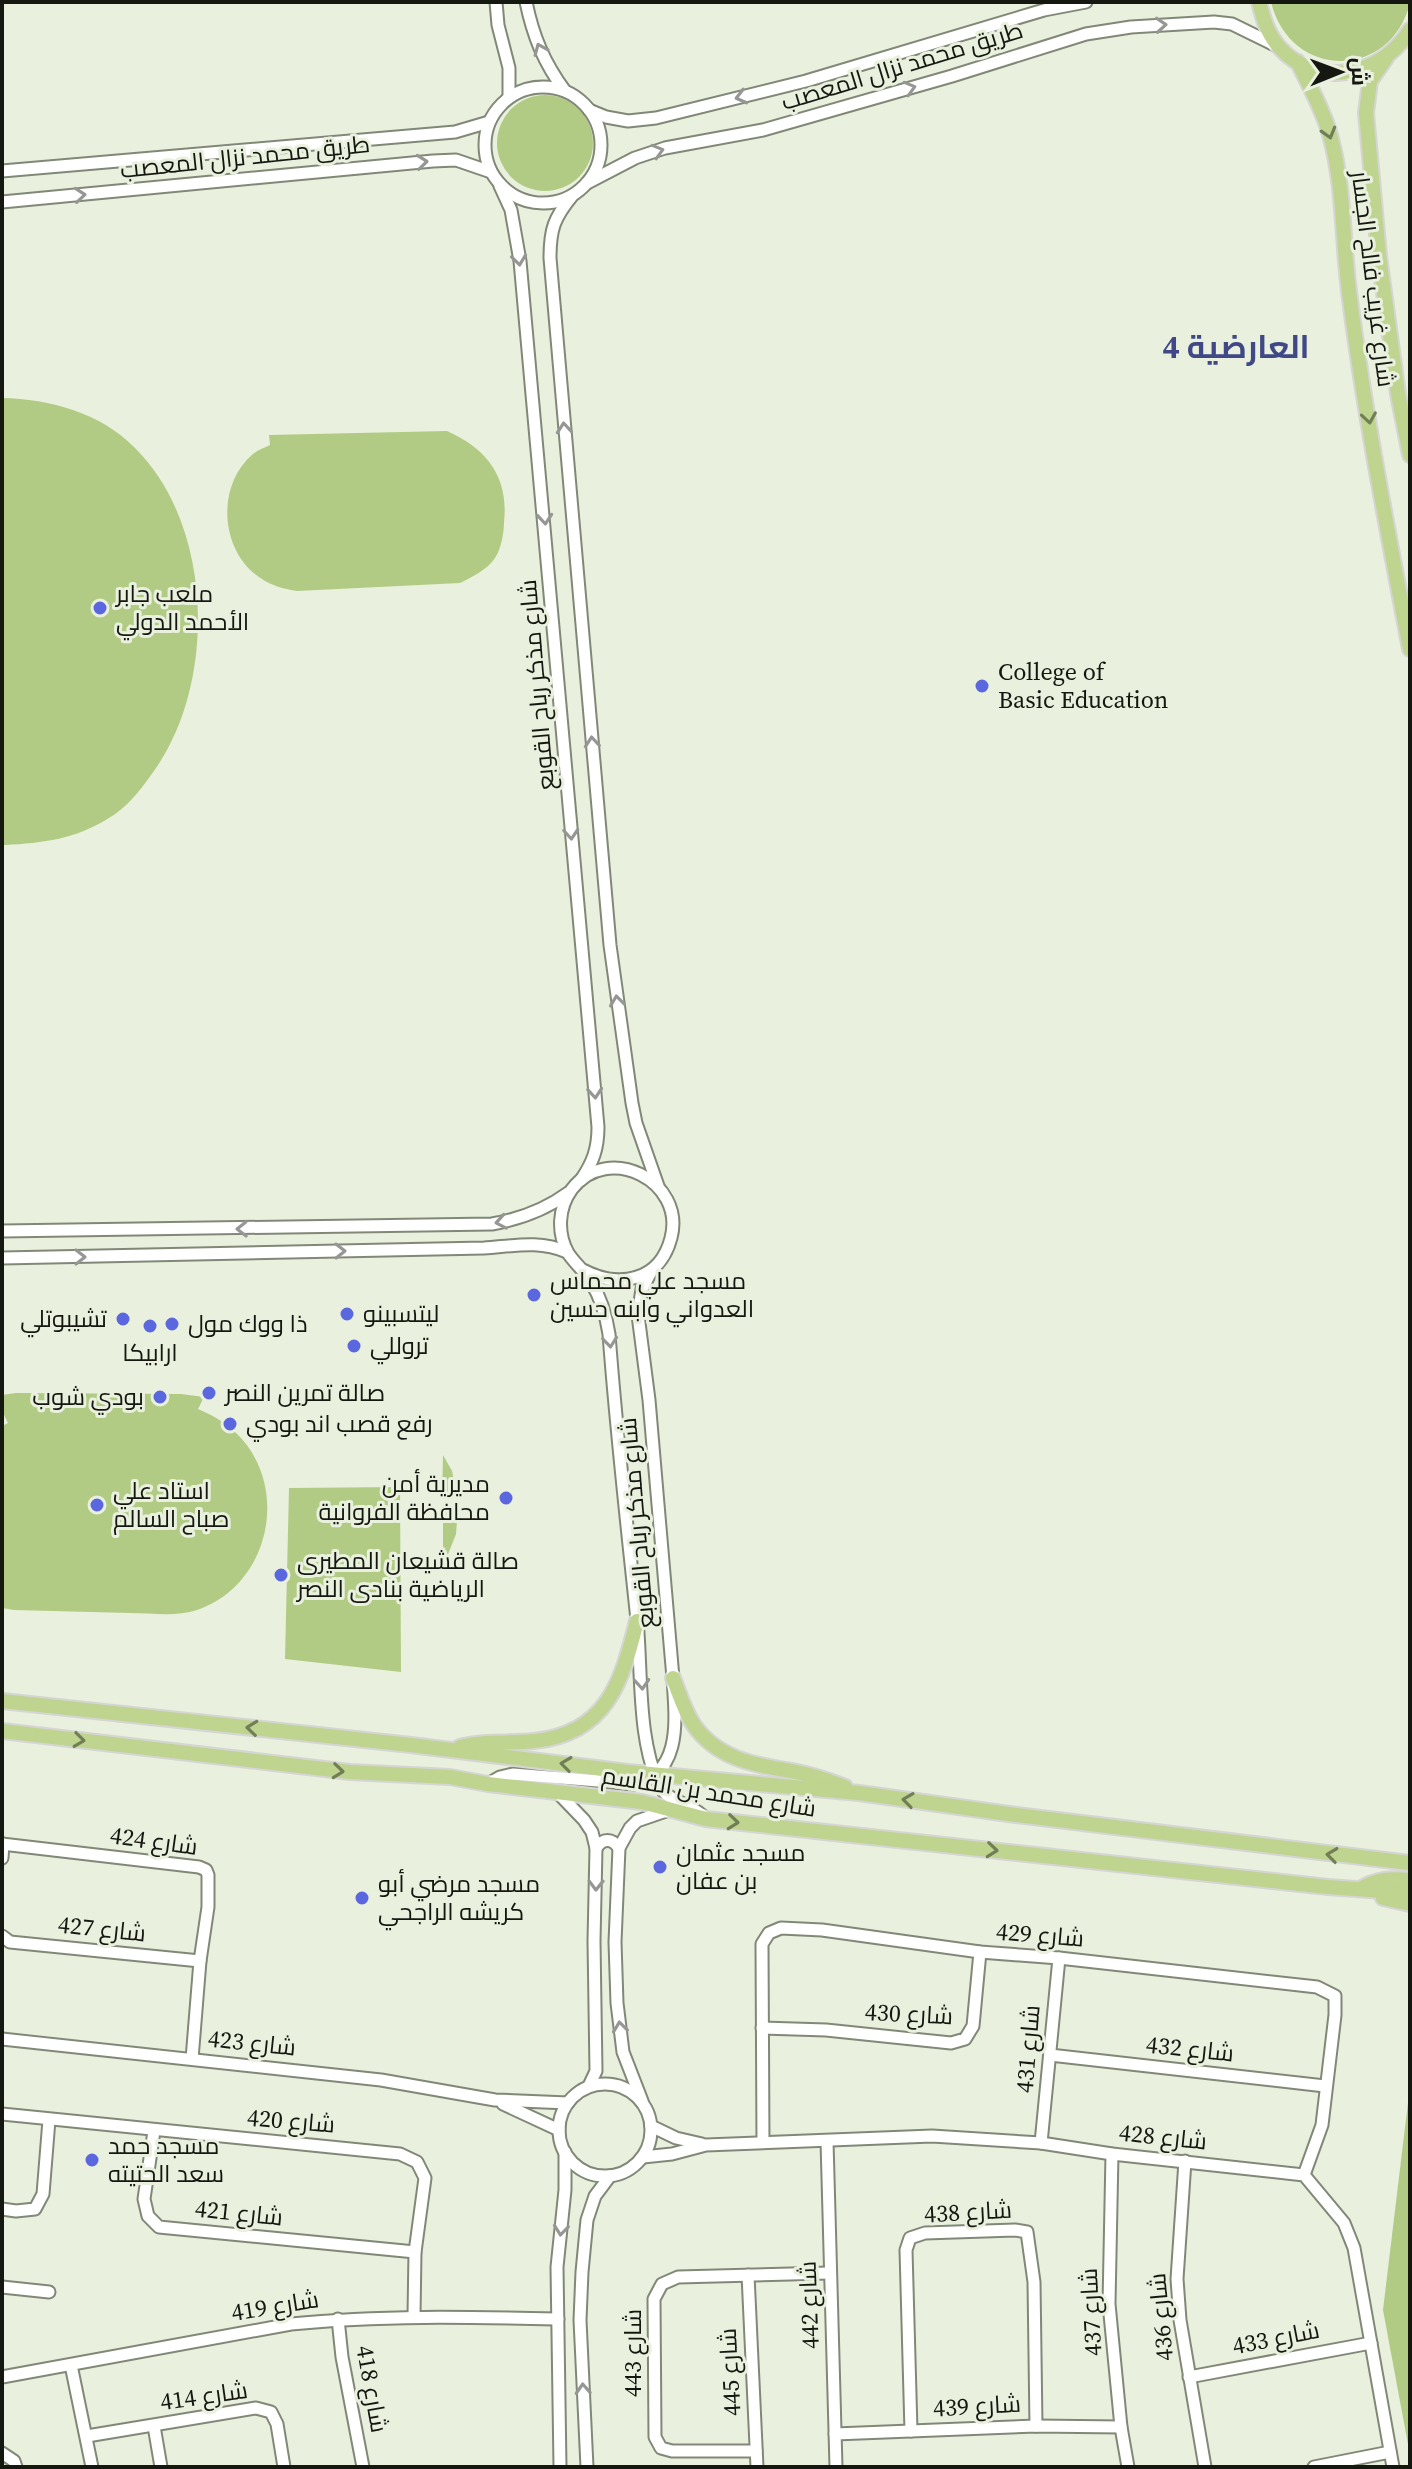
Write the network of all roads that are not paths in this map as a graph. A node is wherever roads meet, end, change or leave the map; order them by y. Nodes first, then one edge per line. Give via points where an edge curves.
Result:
1 (496, 2) edge
2 (526, 2) edge
3 (1086, 2) edge
4 (1259, 2) edge
5 (1410, 30) edge
6 (1406, 42) edge
7 (1279, 47) junction
8 (1386, 58) junction
9 (1298, 62) junction
10 (566, 91) junction
11 (509, 97) junction
12 (589, 110) junction
13 (489, 122) junction
14 (2, 171) edge
15 (491, 172) junction
16 (587, 183) junction
17 (500, 186) junction
18 (572, 196) junction
19 (2, 202) edge
20 (1410, 455) edge
21 (1410, 649) edge
22 (581, 1180) junction
23 (658, 1186) junction
24 (571, 1190) junction
25 (2, 1231) edge
26 (567, 1252) junction
27 (2, 1258) edge
28 (654, 1266) junction
29 (583, 1270) junction
30 (637, 1621) junction
31 (673, 1678) junction
32 (2, 1701) edge
33 (2, 1731) edge
34 (452, 1750) junction
35 (655, 1773) junction
36 (488, 1784) junction
37 (558, 1793) junction
38 (859, 1793) junction
39 (669, 1810) junction
40 (706, 1819) junction
41 (2, 1844) edge
42 (596, 1848) junction
43 (619, 1848) junction
44 (1410, 1856) edge
45 (2, 1858) edge
46 (1372, 1859) junction
47 (1410, 1863) edge
48 (1410, 1880) edge
49 (1328, 1887) junction
50 (1360, 1889) junction
51 (1410, 1893) edge
52 (1410, 1904) edge
53 (2, 1936) edge
54 (980, 1952) junction
55 (1059, 1958) junction
56 (200, 1961) junction
57 (762, 2028) junction
58 (2, 2039) edge
59 (1050, 2055) junction
60 (192, 2059) junction
61 (589, 2086) junction
62 (1325, 2086) junction
63 (495, 2100) junction
64 (642, 2101) junction
65 (568, 2103) junction
66 (2, 2114) edge
67 (49, 2120) junction
68 (651, 2126) junction
69 (559, 2130) junction
70 (154, 2131) junction
71 (827, 2141) junction
72 (763, 2142) junction
73 (1041, 2143) junction
74 (706, 2145) junction
75 (565, 2152) junction
76 (1112, 2154) junction
77 (643, 2157) junction
78 (1185, 2161) junction
79 (1304, 2175) junction
80 (610, 2176) junction
81 (2, 2209) edge
82 (415, 2252) junction
83 (829, 2273) junction
84 (748, 2275) junction
85 (2, 2287) edge
86 (49, 2292) dead end
87 (414, 2316) junction
88 (338, 2319) junction
89 (558, 2319) junction
90 (1371, 2343) junction
91 (71, 2365) junction
92 (2, 2377) edge
93 (1189, 2377) junction
94 (154, 2426) junction
95 (1036, 2426) junction
96 (1121, 2427) junction
97 (911, 2431) junction
98 (835, 2434) junction
99 (87, 2436) junction
100 (756, 2451) junction
101 (1390, 2452) junction
102 (2, 2453) edge
103 (16, 2467) edge
104 (92, 2467) edge
105 (161, 2467) edge
106 (284, 2467) edge
107 (363, 2467) edge
108 (560, 2467) edge
109 (587, 2467) edge
110 (757, 2467) edge
111 (836, 2467) edge
112 (1128, 2467) edge
113 (1205, 2467) edge
114 (1314, 2467) edge
115 (1393, 2467) edge

1 - 11 street
10 -> 2 street via 539,50
3 -> 12 street, طريق محمد نزال المعصب via 656,118 628,121
4 - 7 main road via 1264,24
5 - 6 main road
6 - 8 main road
7 - 9 main road
16 -> 7 street, طريق محمد نزال المعصب via 665,148 763,130 1086,34 1214,22 1232,24
8 - 9 main road via 1342,73
8 - 20 main road, شارع غريب فالح الجسار via 1370,81 1366,113 1379,256
9 -> 21 main road, شارع غريب فالح الجسار via 1322,111 1339,179 1349,297
10 - 11 street via 527,89
10 - 12 street
11 - 13 street
12 - 16 street via 601,147
13 - 14 street, طريق محمد نزال المعصب via 455,132
13 - 15 street via 484,139
15 - 17 street
19 -> 15 street, طريق محمد نزال المعصب via 433,161 456,160
16 - 18 street
17 - 18 street via 526,202 542,204
17 -> 22 street, شارع مذكر رباح القوبع via 511,210 521,277 598,1127 594,1160
23 -> 18 street, شارع مذكر رباح القوبع via 636,1123 617,998 579,594 550,258 557,215
22 - 23 street via 621,1167 648,1176
22 - 24 street
23 - 28 street via 673,1218 666,1253
24 -> 25 street via 542,1209 492,1224
24 - 26 street via 560,1220
27 -> 26 street via 528,1243
26 - 29 street
28 - 29 street via 642,1275 612,1281
28 - 31 street, شارع مذكر رباح القوبع via 642,1289 638,1315
29 -> 30 street, شارع مذكر رباح القوبع via 598,1294 609,1334
30 - 34 main road via 619,1682 610,1699 583,1725 549,1740
30 -> 35 street, شارع مذكر رباح القوبع via 645,1734
31 - 35 street, شارع مذكر رباح القوبع via 673,1745
31 - 38 main road via 692,1722 725,1754
34 -> 32 main road, شارع محمد بن القاسم
33 -> 36 main road, شارع محمد بن القاسم
35 -> 34 main road, شارع محمد بن القاسم
35 - 36 street via 634,1784 513,1774
35 - 38 main road, شارع محمد بن القاسم
35 - 40 street, شارع مذكر رباح القوبع via 667,1795
36 - 37 main road, شارع محمد بن القاسم
37 - 39 main road, شارع محمد بن القاسم
37 - 42 street via 584,1820
46 -> 38 main road, شارع محمد بن القاسم
39 - 40 main road, شارع محمد بن القاسم
39 - 43 street via 637,1821
40 -> 49 main road, شارع محمد بن القاسم
41 - 45 street
41 - 56 street, شارع 424 via 206,1870 208,1907
42 - 43 street via 607,1840
42 -> 61 street via 596,2071
64 -> 43 street via 623,2052 617,2003
44 - 46 main road
46 - 47 main road, شارع محمد بن القاسم
48 - 50 main road via 1389,1878
49 - 50 main road, شارع محمد بن القاسم
49 - 52 main road
50 - 51 main road, شارع محمد بن القاسم
53 - 56 street, شارع 427 via 10,1942
54 - 55 street, شارع 429
54 - 57 street, شارع 430 via 973,2026 965,2039 951,2043
54 - 57 street, شارع 429 via 781,1928 762,1944
55 - 59 street, شارع 431
55 - 62 street, شارع 429 via 1317,1987 1335,1996
56 - 60 street, شارع 424
57 - 72 street, شارع 429
58 - 60 street, شارع 423
59 - 62 street, شارع 432
59 - 73 street, شارع 431
60 - 63 street, شارع 423 via 381,2080
61 - 64 street via 619,2085
61 - 65 street
62 - 79 street, شارع 429 via 1322,2125
63 - 65 street, شارع 423
63 - 69 street, شارع 423
64 - 68 street
65 - 69 street
66 - 67 street, شارع 420
67 - 70 street, شارع 420
67 - 81 street via 43,2194 35,2209
68 - 74 street, شارع 428
68 - 77 street
69 - 75 street
70 - 82 street, شارع 420 via 409,2158 425,2178
70 - 82 street, شارع 421 via 144,2199 148,2216 159,2227
71 - 72 street, شارع 428
71 - 73 street, شارع 428 via 932,2136
71 - 83 street, شارع 442
72 - 74 street, شارع 428
73 - 76 street, شارع 428
74 - 77 street, شارع 428
75 - 80 street via 584,2171
75 -> 89 street
76 - 78 street, شارع 428
76 - 96 street, شارع 437 via 1109,2304
77 - 80 street
78 - 79 street, شارع 428
78 - 93 street, شارع 436 via 1177,2279
79 - 90 street via 1344,2223 1354,2248
109 -> 80 street via 582,2272 587,2220 595,2196
82 - 87 street, شارع 420
83 - 84 street, شارع 443
83 - 98 street, شارع 442
84 - 100 street, شارع 445
84 - 100 street, شارع 443 via 678,2277 662,2284 654,2299 655,2437 661,2448 672,2451
85 - 86 street
87 - 88 street, شارع 419
87 - 89 street, شارع 419
88 - 91 street, شارع 419
88 - 107 street, شارع 418
89 - 108 street
90 - 93 street, شارع 433
90 - 101 street
91 - 92 street, شارع 419
91 - 99 street
93 - 113 street, شارع 436
94 - 99 street, شارع 414
94 - 105 street
94 - 106 street, شارع 414 via 256,2408 271,2412
95 - 96 street, شارع 439
95 - 97 street, شارع 439
95 - 97 street, شارع 438 via 1034,2282 1027,2232 925,2233 910,2238 906,2250
96 - 112 street, شارع 437
97 - 98 street, شارع 439
98 - 111 street, شارع 442
99 - 104 street
100 - 110 street, شارع 445
101 - 114 street
101 - 115 street
102 - 103 street

